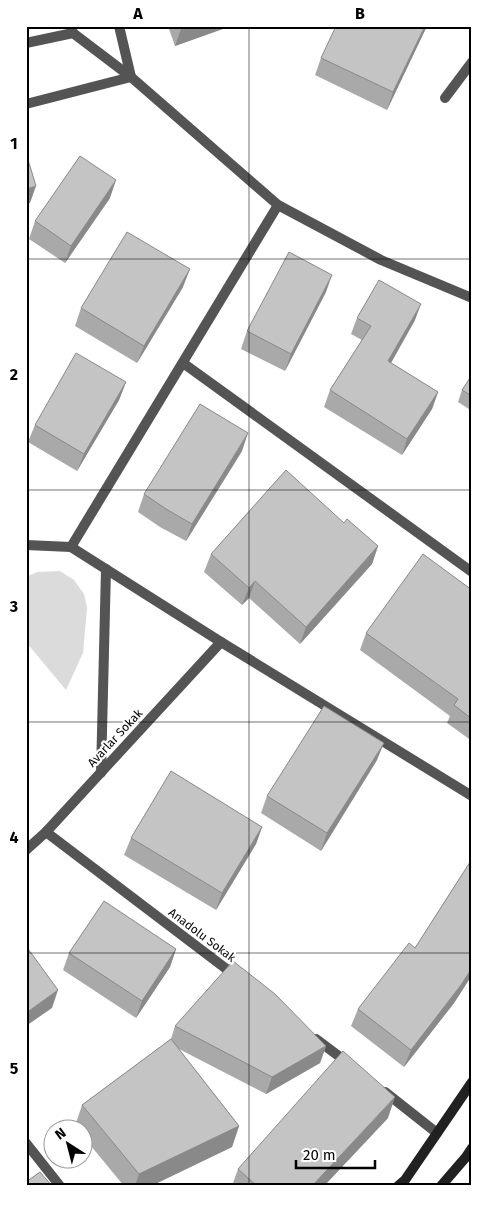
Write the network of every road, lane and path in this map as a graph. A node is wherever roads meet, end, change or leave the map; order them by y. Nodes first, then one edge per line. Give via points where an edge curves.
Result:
1 (119, 26) edge
2 (72, 30) edge
3 (26, 43) edge
4 (472, 62) edge
5 (131, 77) junction
6 (445, 98) dead end
7 (26, 104) edge
8 (278, 205) junction
9 (472, 298) edge
10 (183, 363) junction
11 (26, 545) edge
12 (71, 546) junction
13 (106, 569) junction
14 (472, 572) edge
15 (221, 642) junction
16 (101, 773) junction
17 (472, 796) edge
18 (46, 832) junction
19 (26, 850) edge
20 (247, 985) edge
21 (308, 1032) edge
22 (353, 1068) edge
23 (472, 1082) edge
24 (376, 1086) edge
25 (437, 1133) junction
26 (26, 1143) edge
27 (472, 1148) edge
28 (60, 1186) edge
29 (398, 1186) edge
30 (441, 1186) edge

1 - 5 street
2 - 3 street
2 - 5 street
4 - 6 street
5 - 7 street
5 - 8 street
8 - 9 street via 381,260
8 - 10 street
10 - 12 street
10 - 14 street
11 - 12 street
12 - 13 street
13 - 15 street
13 - 16 street
15 - 16 street, Avarlar Sokak
15 - 17 street
16 - 18 street, Avarlar Sokak
18 - 19 street, Avarlar Sokak
18 - 20 street, Anadolu Sokak
21 - 22 street
23 - 25 main road
24 - 25 street
25 - 29 main road
26 - 28 street
27 - 30 main road

